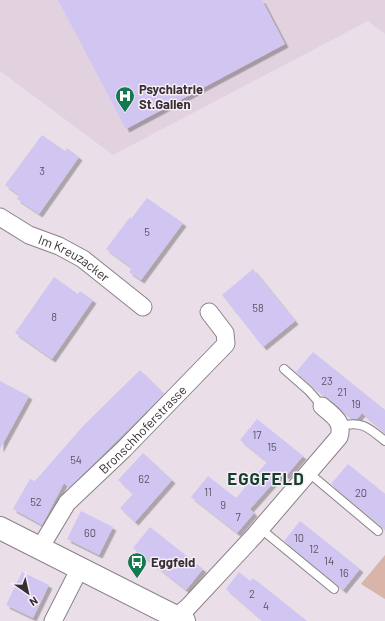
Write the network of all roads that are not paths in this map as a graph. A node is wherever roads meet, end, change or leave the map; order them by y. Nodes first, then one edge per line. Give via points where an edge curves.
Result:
1 (0, 216) edge
2 (142, 307) dead end
3 (209, 312) dead end
4 (284, 369) dead end
5 (322, 406) joint
6 (341, 426) junction
7 (385, 441) edge
8 (309, 473) junction
9 (0, 528) edge
10 (261, 529) junction
11 (378, 531) dead end
12 (40, 548) junction
13 (80, 568) junction
14 (334, 589) dead end
15 (180, 619) edge
16 (53, 621) edge

1 - 2 street, Im Kreuzacker via 30,235 65,248 83,259
3 - 12 street, Bronschhoferstrasse via 225,333 226,344 124,449 67,503
4 - 5 lane
5 - 6 street
6 - 7 lane via 360,424
6 - 8 street via 339,437
8 - 10 street
8 - 11 lane
9 - 12 main road
10 - 14 lane
10 - 15 street via 188,607
12 - 13 main road
13 - 15 main road
13 - 16 street

